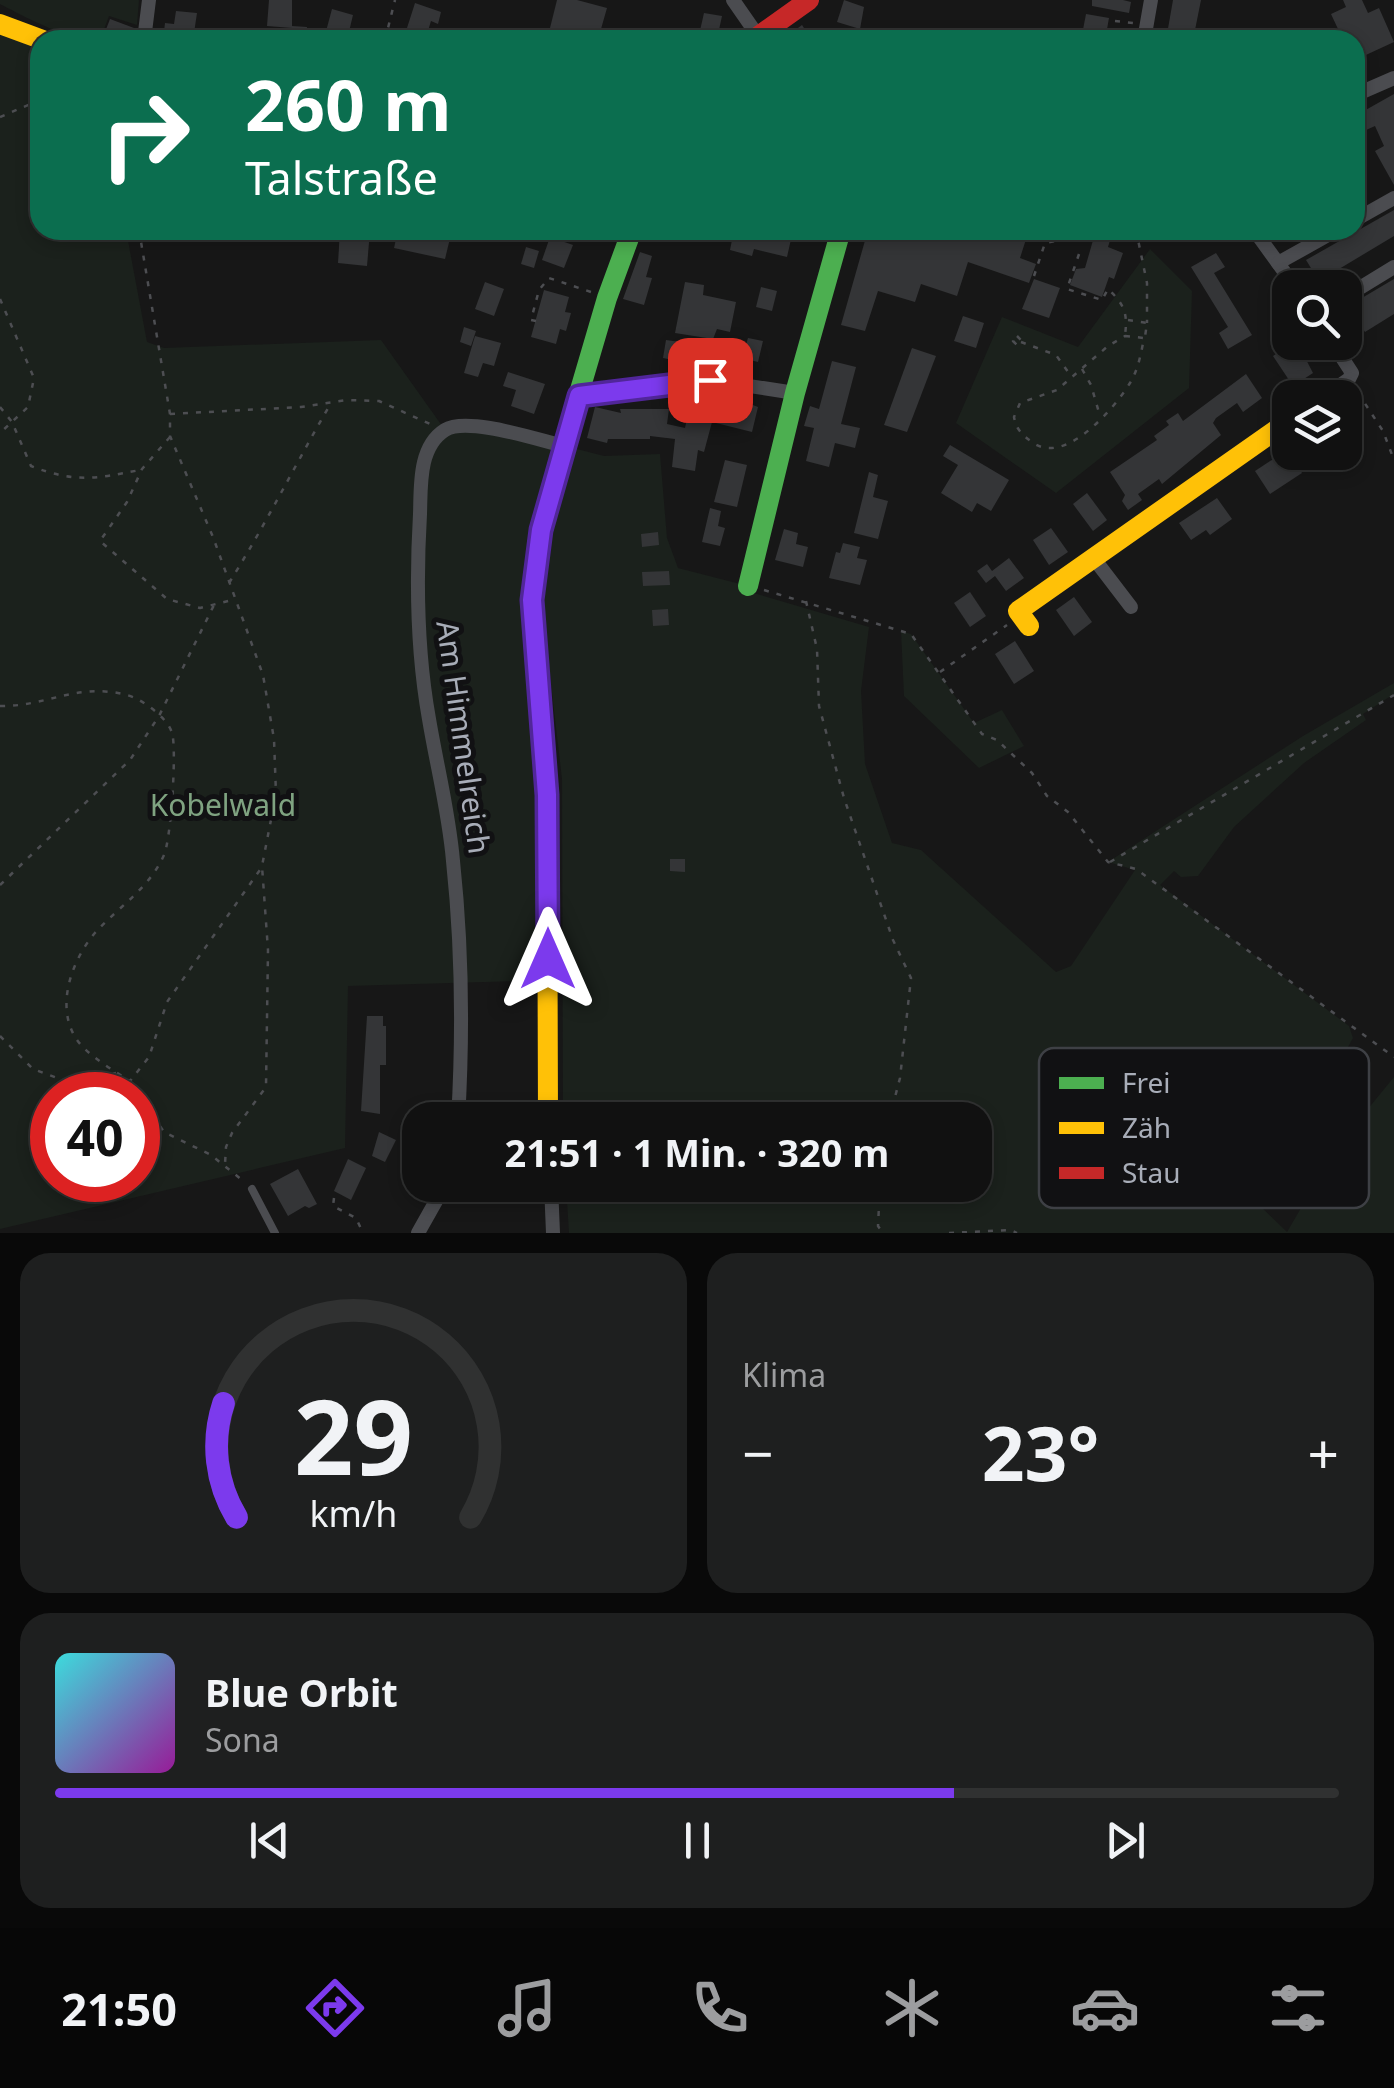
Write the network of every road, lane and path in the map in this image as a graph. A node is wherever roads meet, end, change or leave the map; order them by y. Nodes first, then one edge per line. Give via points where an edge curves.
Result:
1 (149, 0) edge
2 (395, 0) edge
3 (734, 0) edge
4 (809, 0) edge
5 (1151, 0) edge
6 (1115, 21) dead end
7 (0, 24) edge
8 (145, 30) edge
9 (388, 30) edge
10 (751, 30) edge
11 (767, 30) edge
12 (1138, 30) edge
13 (1146, 30) edge
14 (30, 35) edge
15 (1394, 78) edge
16 (1365, 91) edge
17 (30, 104) edge
18 (0, 117) edge
19 (1393, 199) edge
20 (1365, 214) edge
21 (142, 240) edge
22 (628, 240) edge
23 (838, 240) edge
24 (1060, 240) dead end
25 (1138, 240) edge
26 (1261, 240) edge
27 (1319, 240) edge
28 (1079, 254) dead end
29 (1278, 263) junction
30 (1394, 267) edge
31 (1283, 270) edge
32 (1034, 276) dead end
33 (1362, 287) edge
34 (607, 298) junction
35 (0, 299) edge
36 (1127, 320) junction
37 (536, 321) dead end
38 (1147, 324) junction
39 (1125, 336) junction
40 (1144, 338) junction
41 (1021, 342) dead end
42 (1342, 360) edge
43 (1082, 370) junction
44 (1350, 376) junction
45 (1072, 378) junction
46 (1345, 380) edge
47 (795, 393) junction
48 (579, 396) junction
49 (332, 402) junction
50 (0, 407) edge
51 (170, 414) junction
52 (1101, 417) junction
53 (12, 422) junction
54 (445, 430) junction
55 (1272, 432) edge
56 (0, 433) edge
57 (170, 436) junction
58 (564, 446) junction
59 (1394, 460) edge
60 (142, 470) junction
61 (1092, 556) junction
62 (229, 584) junction
63 (748, 586) joint
64 (234, 599) junction
65 (806, 601) junction
66 (214, 605) junction
67 (1130, 607) dead end
68 (1026, 620) joint
69 (939, 673) junction
70 (1394, 695) edge
71 (0, 706) edge
72 (160, 716) junction
73 (1108, 862) junction
74 (262, 866) junction
75 (0, 885) edge
76 (0, 1036) edge
77 (1394, 1057) edge
78 (42, 1072) edge
79 (116, 1072) edge
80 (137, 1072) edge
81 (458, 1102) edge
82 (548, 1102) edge
83 (894, 1102) edge
84 (160, 1126) edge
85 (225, 1164) junction
86 (252, 1189) joint
87 (334, 1198) dead end
88 (435, 1202) edge
89 (552, 1202) edge
90 (879, 1202) edge
91 (275, 1233) edge
92 (363, 1233) edge
93 (418, 1233) edge
94 (554, 1233) edge
95 (884, 1233) edge
96 (948, 1233) edge
97 (1017, 1233) edge

1 - 8 street
2 - 9 path
3 - 10 street
4 - 11 street
5 - 13 street
6 - 12 path
7 - 14 street
15 - 16 street
17 - 18 path
19 - 20 street
21 - 51 path
22 - 34 street
23 - 47 street
24 - 32 path via 1045,243
25 - 38 path
26 - 29 street
27 - 29 street
28 - 36 path via 1066,289 1102,300 1108,290
29 - 31 street
30 - 33 street
34 - 37 path via 549,278 539,290 531,320
34 - 48 street
35 - 53 path via 34,378 28,407
36 - 38 path
36 - 39 path
38 - 40 path
39 - 40 path
39 - 43 path
40 - 52 path via 1130,382
41 - 45 path via 1056,355
42 - 44 street
43 - 45 path
43 - 52 path
44 - 46 street
44 - 59 path
45 - 52 path via 1020,403 1018,430 1037,446 1056,450
47 - 48 street via 710,380
47 - 63 street
48 - 58 street
49 - 51 path
49 - 54 path via 379,401
49 - 62 path
50 - 53 path
51 - 57 path
53 - 56 path
53 - 60 path via 31,466 65,479
54 - 58 street via 474,426
54 - 81 street, Am Himmelreich via 429,449 422,474 418,597 423,675 455,880
55 - 61 street
57 - 60 path
57 - 62 path
58 - 82 street via 541,530 532,600 547,795
60 - 66 path via 100,541 167,599
61 - 67 street
61 - 68 street via 1018,610
62 - 64 path
63 - 65 path
64 - 66 path
64 - 74 path via 264,675 274,739 276,794
65 - 69 path via 912,634
65 - 83 path via 817,649 819,706 844,798 911,978
66 - 72 path
68 - 69 path
69 - 73 path via 982,734 1032,773
70 - 73 path
71 - 72 path via 92,689 132,696
72 - 75 path via 130,760
72 - 79 path via 172,732 174,766 165,853 141,891 94,935 73,966 65,1007 79,1044
73 - 77 path via 1136,869
74 - 80 path via 167,1002
74 - 85 path via 266,1088 232,1133
76 - 78 path
84 - 85 path
85 - 86 path
86 - 91 lane
87 - 92 path via 333,1206 356,1218
88 - 93 street
89 - 94 street
90 - 95 path
96 - 97 path

